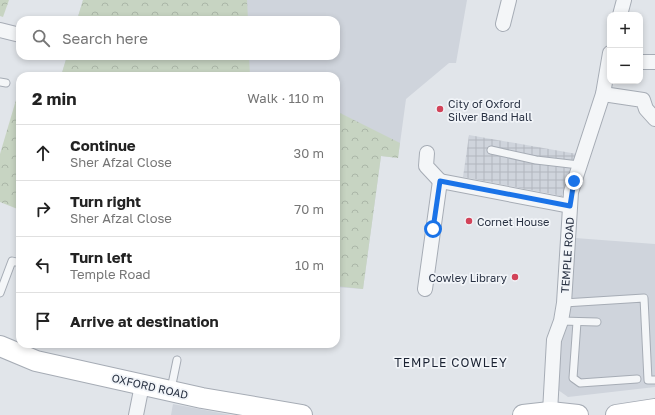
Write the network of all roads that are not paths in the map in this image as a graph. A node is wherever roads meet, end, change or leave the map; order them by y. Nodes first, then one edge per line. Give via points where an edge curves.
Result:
1 (510, 0) edge
2 (624, 0) edge
3 (621, 12) edge
4 (503, 24) dead end
5 (0, 30) edge
6 (16, 34) edge
7 (643, 62) edge
8 (655, 62) edge
9 (607, 73) edge
10 (603, 94) junction
11 (655, 119) edge
12 (491, 150) dead end
13 (427, 153) dead end
14 (579, 165) junction
15 (440, 181) junction
16 (570, 206) junction
17 (16, 262) edge
18 (425, 289) dead end
19 (0, 293) edge
20 (564, 303) junction
21 (561, 321) junction
22 (577, 322) junction
23 (597, 322) dead end
24 (0, 346) edge
25 (177, 360) dead end
26 (637, 379) dead end
27 (655, 380) edge
28 (142, 385) junction
29 (171, 391) junction
30 (655, 409) edge
31 (554, 413) edge
32 (136, 415) edge
33 (302, 415) edge
34 (528, 415) edge
35 (578, 415) edge
36 (616, 415) edge

1 - 4 street
2 - 3 street
5 - 6 street
7 - 8 street
9 - 10 street, TEMPLE ROAD
10 - 11 street via 643,100 646,109
10 - 14 street, TEMPLE ROAD
12 - 14 lane via 536,160
13 - 15 street via 426,166
14 - 16 street, TEMPLE ROAD via 571,192
15 - 16 street
15 - 18 street
16 - 20 street, TEMPLE ROAD
17 - 19 lane via 12,261
20 - 21 street, TEMPLE ROAD
20 - 27 lane via 644,298 648,380
21 - 22 lane
21 - 31 street, TEMPLE ROAD via 554,340
22 - 23 lane
22 - 26 lane via 573,378 576,381 580,383
24 - 28 main road, OXFORD ROAD via 36,361
25 - 29 lane
28 - 29 main road, OXFORD ROAD
28 - 32 street
29 - 33 main road, OXFORD ROAD
30 - 36 main road
31 - 34 main road
31 - 35 main road

